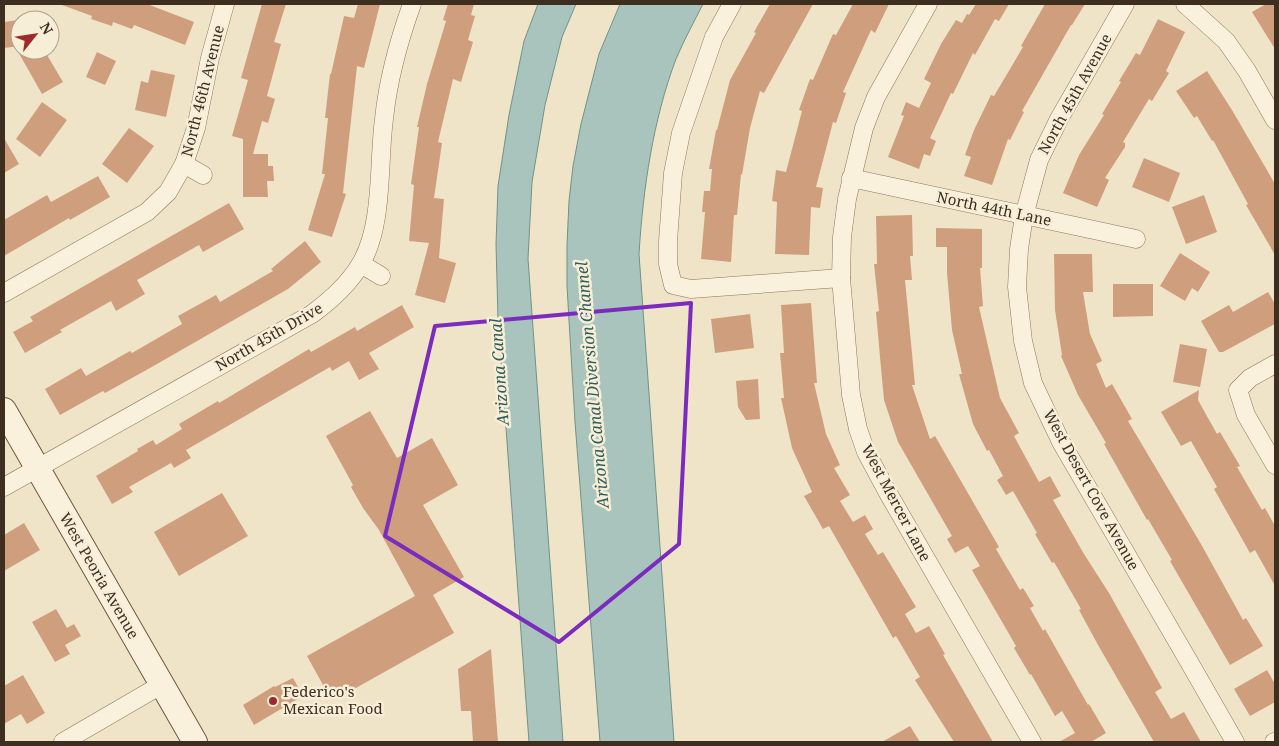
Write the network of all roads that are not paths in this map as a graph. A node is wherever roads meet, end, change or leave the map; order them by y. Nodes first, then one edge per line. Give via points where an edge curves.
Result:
1 (225, 4) edge
2 (412, 4) edge
3 (732, 4) edge
4 (928, 4) edge
5 (1125, 4) edge
6 (1185, 4) edge
7 (1275, 120) edge
8 (184, 164) junction
9 (203, 175) dead end
10 (851, 178) junction
11 (1024, 216) junction
12 (1136, 239) dead end
13 (361, 264) junction
14 (381, 276) dead end
15 (841, 278) junction
16 (4, 292) edge
17 (1275, 364) edge
18 (4, 410) edge
19 (1275, 464) edge
20 (37, 468) junction
21 (4, 487) edge
22 (161, 685) junction
23 (63, 742) edge
24 (195, 742) edge
25 (1032, 742) edge
26 (1234, 742) edge

1 - 8 street, North 46th Avenue via 196,128
2 - 13 street, North 45th Drive via 392,72 384,118 376,220
3 - 15 street via 714,37 681,132 673,173 668,241 668,264 674,285 690,289
4 - 10 street, West Mercer Lane via 876,97
5 - 11 street, North 45th Avenue via 1039,160
6 - 7 street via 1226,41
8 - 9 street
8 - 16 street, North 46th Avenue via 168,192 147,212
10 - 11 street, North 44th Lane
10 - 15 street, West Mercer Lane via 842,237
11 - 12 street, North 44th Lane
11 - 26 street, West Desert Cove Avenue via 1017,287 1023,341 1033,383 1061,442
13 - 14 street
13 - 20 street, North 45th Drive via 331,300 312,314
15 - 25 street, West Mercer Lane via 851,395 866,452
17 - 19 street via 1250,378 1238,390 1246,414
18 - 20 main road, West Peoria Avenue
20 - 21 street
20 - 22 main road, West Peoria Avenue
22 - 23 street
22 - 24 main road, West Peoria Avenue

